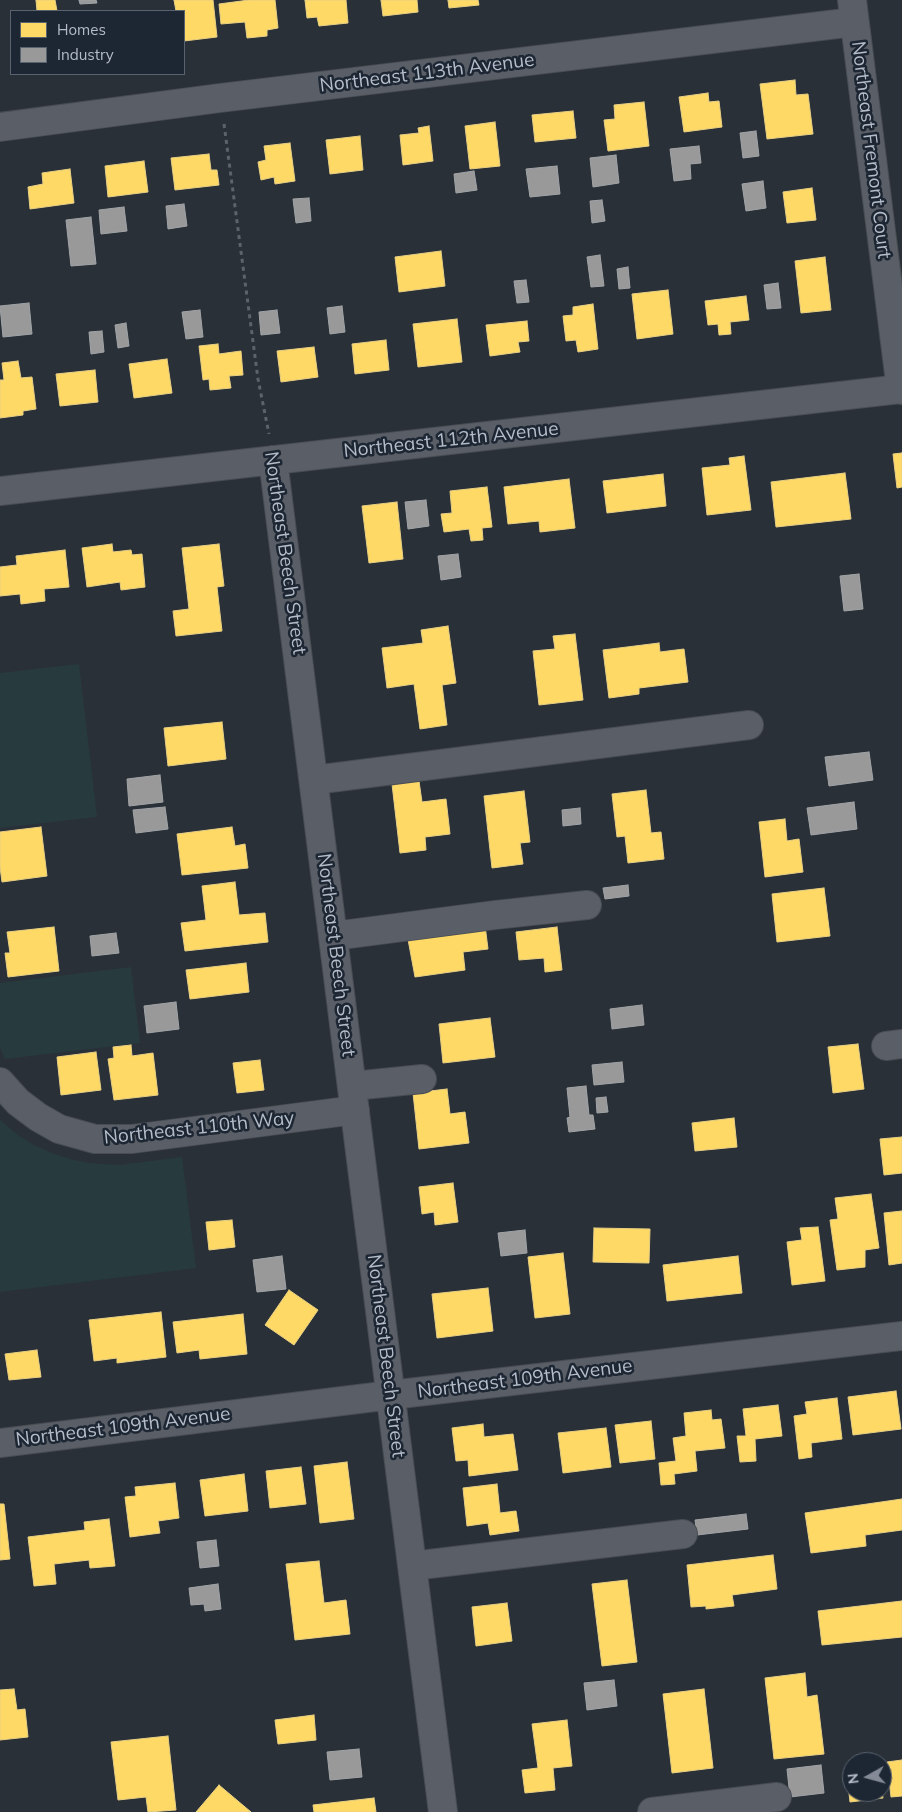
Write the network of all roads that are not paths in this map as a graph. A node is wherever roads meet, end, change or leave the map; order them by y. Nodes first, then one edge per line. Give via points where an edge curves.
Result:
1 (853, 11) edge
2 (0, 127) edge
3 (902, 390) edge
4 (273, 460) junction
5 (0, 491) edge
6 (749, 725) dead end
7 (314, 780) junction
8 (587, 905) dead end
9 (334, 936) junction
10 (422, 1079) dead end
11 (0, 1082) edge
12 (354, 1098) junction
13 (902, 1336) edge
14 (391, 1395) junction
15 (0, 1442) edge
16 (683, 1534) dead end
17 (412, 1566) junction
18 (777, 1797) dead end
19 (442, 1812) edge
20 (652, 1812) edge

1 - 2 street, Northeast 113th Avenue
1 - 3 street, Northeast Fremont Court
3 - 4 street, Northeast 112th Avenue
4 - 5 street, Northeast 112th Avenue
4 - 7 street, Northeast Beech Street
6 - 7 street
7 - 9 street, Northeast Beech Street
8 - 9 street
9 - 12 street, Northeast Beech Street
10 - 12 street, Northeast 110th Way
11 - 12 street, Northeast 110th Way via 18,1102 48,1124 77,1135 101,1139 132,1139
12 - 14 street, Northeast Beech Street
13 - 14 street, Northeast 109th Avenue
14 - 15 street, Northeast 109th Avenue
14 - 17 street, Northeast Beech Street
16 - 17 street
17 - 19 street, Northeast Beech Street
18 - 20 street

